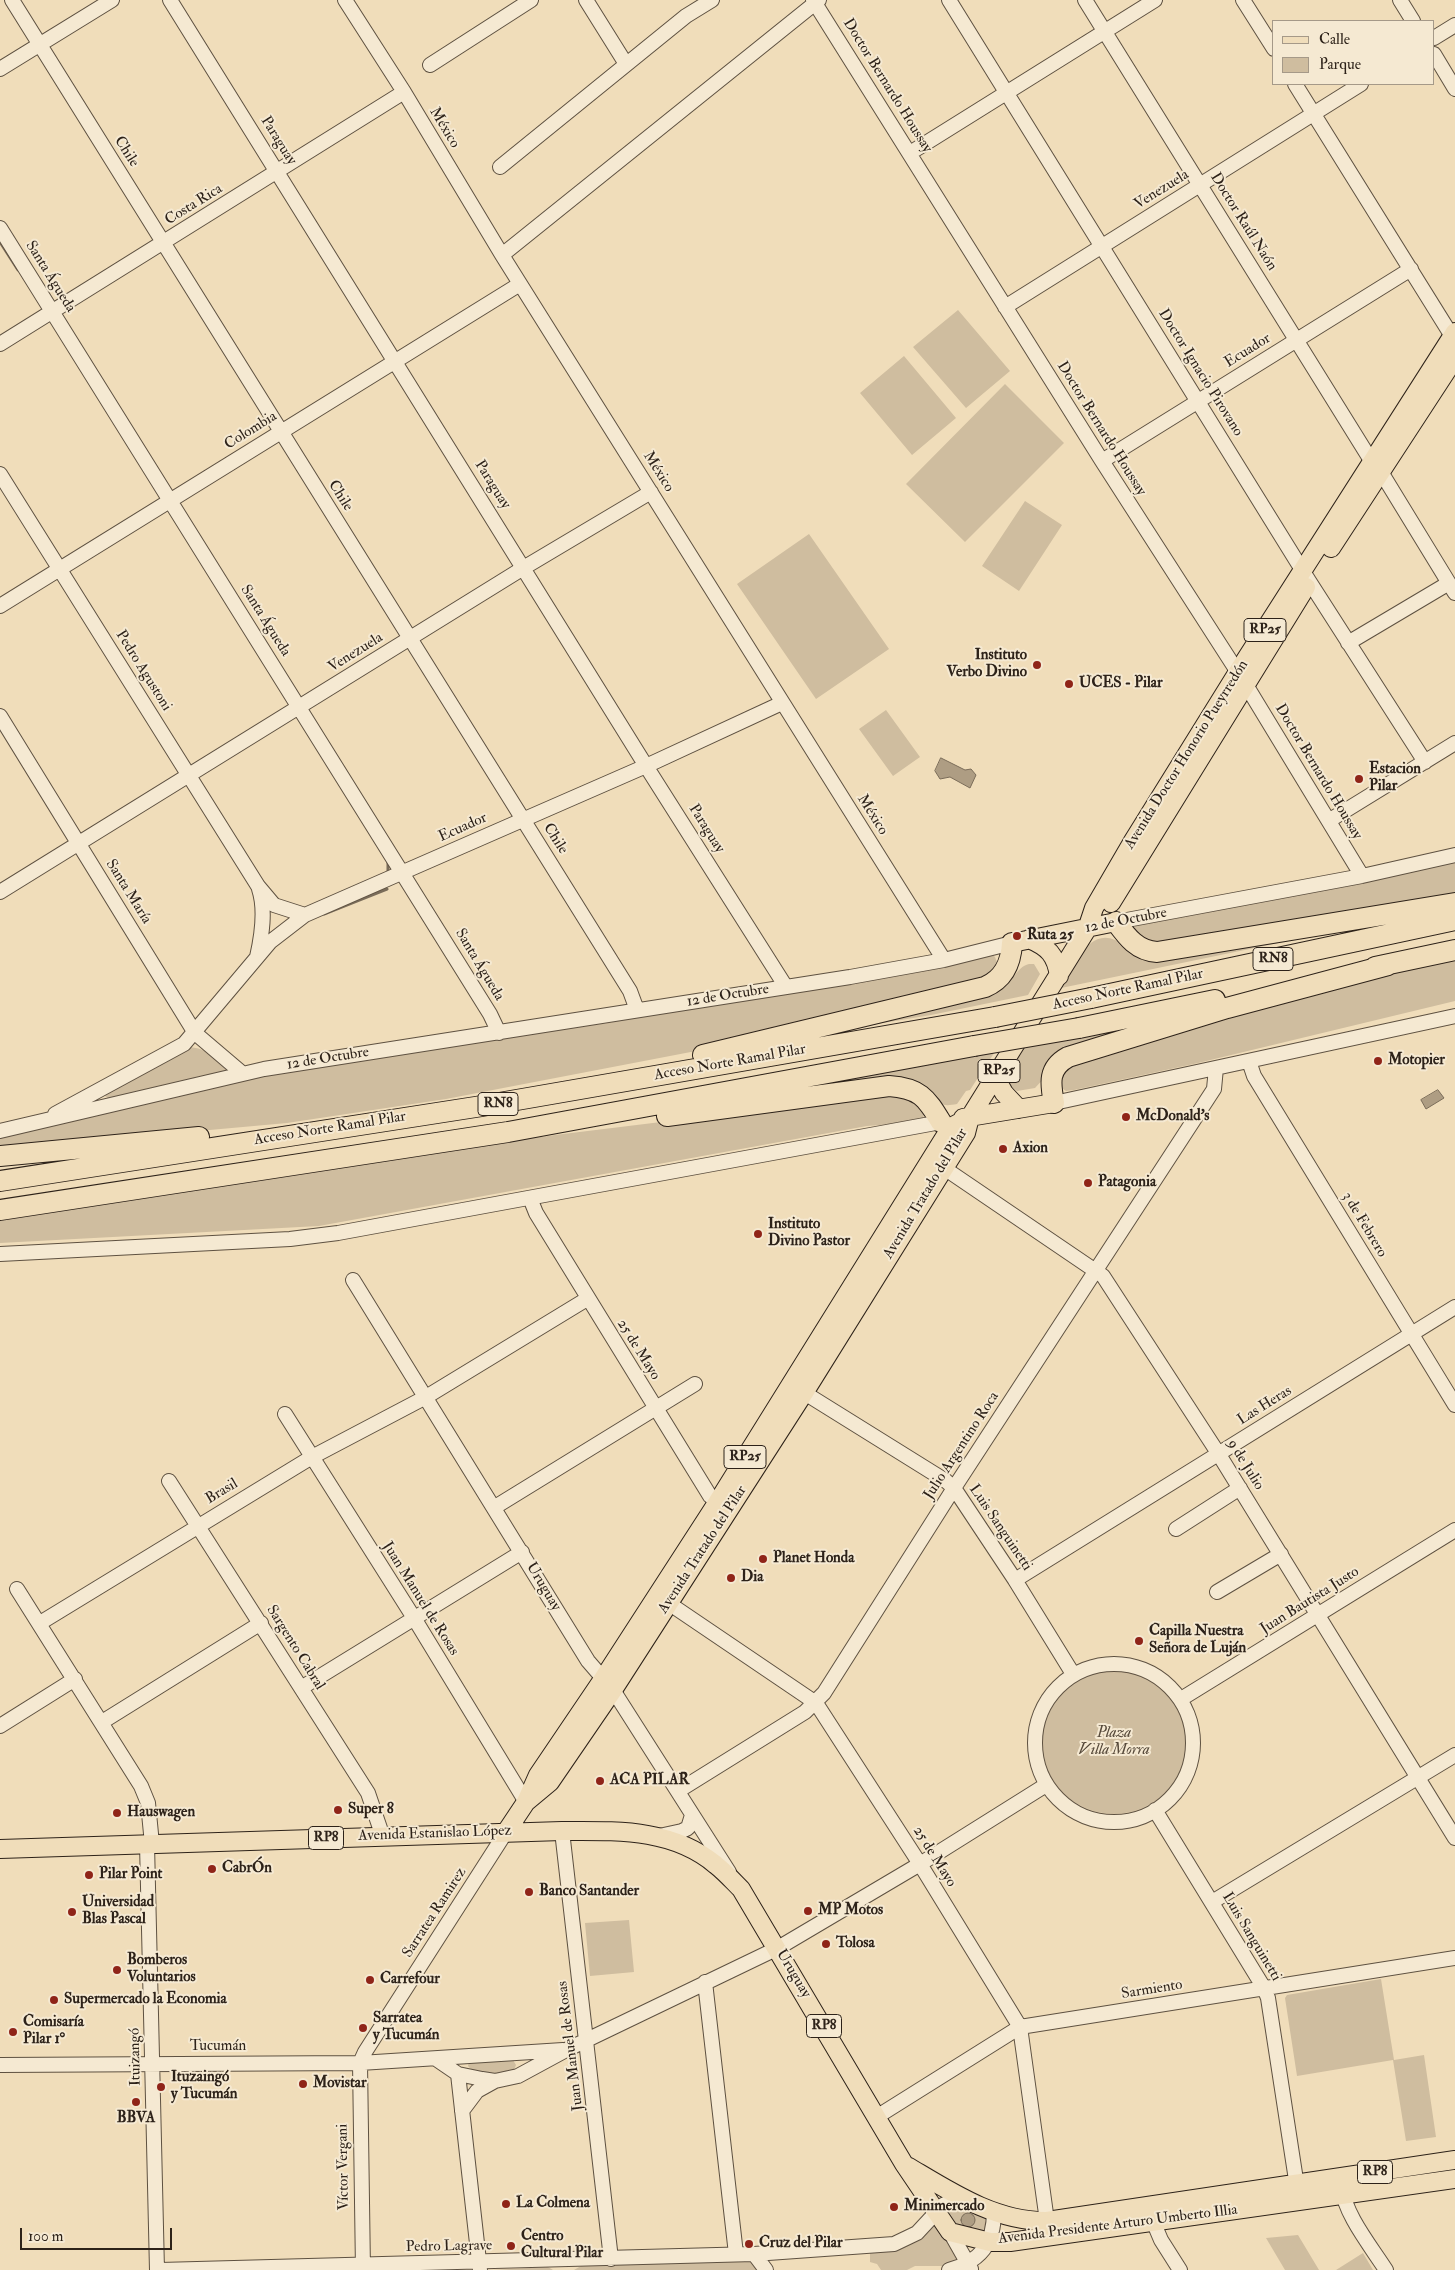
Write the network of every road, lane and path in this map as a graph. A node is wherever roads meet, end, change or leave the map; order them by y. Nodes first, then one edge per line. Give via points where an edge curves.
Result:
1 (12, 0) edge
2 (112, 0) edge
3 (170, 0) edge
4 (345, 0) edge
5 (531, 0) edge
6 (586, 0) edge
7 (712, 0) edge
8 (949, 0) edge
9 (1085, 0) edge
10 (1155, 0) edge
11 (1243, 0) edge
12 (1400, 0) edge
13 (816, 1) edge
14 (1412, 20) edge
15 (1455, 25) edge
16 (1105, 32) junction
17 (1435, 37) edge
18 (40, 44) junction
19 (1272, 46) edge
20 (1435, 56) edge
21 (626, 64) junction
22 (430, 65) dead end
23 (0, 69) edge
24 (1296, 85) edge
25 (1359, 85) edge
26 (1455, 89) edge
27 (404, 92) junction
28 (1006, 93) junction
29 (1314, 113) junction
30 (910, 153) junction
31 (500, 167) dead end
32 (278, 172) junction
33 (1200, 184) junction
34 (0, 228) edge
35 (164, 243) junction
36 (1102, 247) junction
37 (502, 255) junction
38 (1411, 269) junction
39 (520, 284) junction
40 (1005, 307) junction
41 (53, 312) junction
42 (1454, 336) edge
43 (1298, 340) junction
44 (0, 344) edge
45 (1455, 358) edge
46 (395, 361) junction
47 (1198, 402) junction
48 (281, 432) junction
49 (1102, 461) junction
50 (1377, 467) junction
51 (0, 474) edge
52 (652, 492) junction
53 (171, 501) junction
54 (525, 567) junction
55 (59, 569) junction
56 (1306, 575) junction
57 (1452, 588) edge
58 (0, 606) edge
59 (410, 638) junction
60 (1348, 642) junction
61 (1242, 679) junction
62 (782, 703) junction
63 (299, 707) junction
64 (0, 716) edge
65 (1455, 744) edge
66 (1425, 762) junction
67 (646, 766) junction
68 (190, 776) junction
69 (523, 819) junction
70 (1330, 820) junction
71 (79, 844) junction
72 (1455, 855) edge
73 (404, 873) junction
74 (1362, 876) junction
75 (258, 886) junction
76 (0, 892) edge
77 (1455, 903) edge
78 (282, 909) junction
79 (305, 915) junction
80 (262, 920) junction
81 (1455, 920) edge
82 (1116, 922) junction
83 (1087, 929) junction
84 (284, 930) junction
85 (1021, 941) junction
86 (1455, 950) edge
87 (257, 958) junction
88 (944, 960) junction
89 (1388, 965) junction
90 (1059, 976) junction
91 (786, 987) junction
92 (637, 1010) junction
93 (1453, 1019) edge
94 (195, 1033) junction
95 (499, 1033) junction
96 (1249, 1061) junction
97 (1216, 1068) junction
98 (242, 1073) junction
99 (995, 1077) junction
100 (100, 1088) junction
101 (1054, 1103) junction
102 (482, 1106) junction
103 (105, 1107) junction
104 (1019, 1109) junction
105 (970, 1117) junction
106 (44, 1121) junction
107 (941, 1122) junction
108 (0, 1132) edge
109 (508, 1132) junction
110 (298, 1134) junction
111 (0, 1156) edge
112 (944, 1168) junction
113 (0, 1181) edge
114 (530, 1198) junction
115 (0, 1210) edge
116 (0, 1254) edge
117 (1097, 1270) junction
118 (353, 1280) dead end
119 (587, 1298) junction
120 (1455, 1307) edge
121 (1411, 1334) junction
122 (695, 1384) dead end
123 (797, 1388) junction
124 (426, 1397) junction
125 (1455, 1404) edge
126 (655, 1408) junction
127 (285, 1414) dead end
128 (1218, 1453) junction
129 (312, 1457) junction
130 (169, 1481) dead end
131 (954, 1488) junction
132 (1240, 1488) junction
133 (495, 1507) junction
134 (723, 1507) junction
135 (198, 1525) junction
136 (1176, 1529) dead end
137 (1455, 1530) edge
138 (522, 1552) junction
139 (1281, 1554) junction
140 (1015, 1580) junction
141 (17, 1589) dead end
142 (1217, 1592) dead end
143 (663, 1599) junction
144 (1319, 1615) junction
145 (414, 1618) junction
146 (40, 1623) junction
147 (261, 1624) junction
148 (1073, 1674) junction
149 (75, 1679) junction
150 (608, 1685) junction
151 (301, 1688) junction
152 (1180, 1699) junction
153 (816, 1703) junction
154 (102, 1722) junction
155 (0, 1726) edge
156 (1455, 1754) edge
157 (1418, 1778) junction
158 (1046, 1785) junction
159 (678, 1790) junction
160 (526, 1802) junction
161 (1155, 1810) junction
162 (692, 1815) junction
163 (562, 1831) junction
164 (506, 1832) junction
165 (383, 1836) junction
166 (659, 1836) junction
167 (1455, 1838) edge
168 (149, 1844) junction
169 (0, 1849) edge
170 (920, 1864) junction
171 (741, 1889) junction
172 (1212, 1902) junction
173 (778, 1948) junction
174 (1455, 1958) edge
175 (705, 1982) junction
176 (1264, 1988) junction
177 (1020, 2027) junction
178 (588, 2041) junction
179 (566, 2050) junction
180 (518, 2054) junction
181 (471, 2056) junction
182 (436, 2059) junction
183 (360, 2063) junction
184 (153, 2064) junction
185 (0, 2065) edge
186 (458, 2074) junction
187 (518, 2076) junction
188 (495, 2081) junction
189 (462, 2110) junction
190 (878, 2116) junction
191 (1455, 2160) edge
192 (904, 2164) junction
193 (1340, 2177) junction
194 (1455, 2179) edge
195 (1296, 2183) junction
196 (1343, 2196) junction
197 (959, 2197) junction
198 (1299, 2202) junction
199 (994, 2211) junction
200 (937, 2212) junction
201 (1047, 2221) junction
202 (1152, 2221) junction
203 (950, 2232) junction
204 (990, 2242) junction
205 (736, 2254) junction
206 (754, 2254) junction
207 (611, 2259) junction
208 (480, 2266) edge
209 (363, 2267) edge
210 (970, 2267) edge
211 (159, 2270) edge
212 (766, 2270) edge
213 (949, 2270) edge
214 (1180, 2270) edge
215 (1386, 2270) edge

1 - 18 street, Chile
2 - 18 street
3 - 32 street, Paraguay
4 - 27 street, México
5 - 22 street
6 - 21 street
7 - 21 street via 686,16
8 - 28 street, Doctor Ignacio Pirovano
9 - 16 street, Doctor Raúl Naón
10 - 16 street
11 - 19 street
12 - 14 street
13 - 30 street, Doctor Bernardo Houssay
13 - 37 street
15 - 17 street
16 - 28 street
16 - 33 street, Doctor Raúl Naón
18 - 23 street
18 - 35 street, Chile
20 - 26 street
21 - 31 street
24 - 29 street
25 - 29 street, Venezuela
27 - 32 street, Costa Rica
27 - 37 street, México
28 - 30 street
28 - 36 street, Doctor Ignacio Pirovano
29 - 33 street, Venezuela
29 - 38 street
30 - 40 street, Doctor Bernardo Houssay
32 - 35 street, Costa Rica
32 - 46 street, Paraguay
33 - 36 street, Venezuela
33 - 43 street, Doctor Raúl Naón
34 - 41 street, Santa Águeda
35 - 41 street, Costa Rica
35 - 48 street, Chile
36 - 40 street, Venezuela
36 - 47 street, Doctor Ignacio Pirovano
37 - 39 street, México
38 - 42 street
38 - 43 street, Ecuador
39 - 46 street, Colombia
39 - 52 street, México
40 - 49 street, Doctor Bernardo Houssay
41 - 44 street, Costa Rica
41 - 53 street, Santa Águeda
42 - 50 main road, Avenida Doctor Honorio Pueyrredón / RP25
43 - 47 street, Ecuador
43 - 50 street, Doctor Raúl Naón
45 - 50 main road, Avenida Doctor Honorio Pueyrredón / RP25
46 - 48 street, Colombia
46 - 54 street, Paraguay
47 - 49 street, Ecuador
47 - 56 street, Doctor Ignacio Pirovano
48 - 53 street, Colombia
48 - 59 street, Chile
49 - 61 street, Doctor Bernardo Houssay
50 - 56 main road, Avenida Doctor Honorio Pueyrredón / RP25
50 - 57 street, Doctor Raúl Naón
51 - 55 street, Pedro Agustoni
52 - 54 street, Venezuela
52 - 62 street, México
53 - 55 street, Colombia
53 - 63 street, Santa Águeda
54 - 59 street, Venezuela
54 - 67 street, Paraguay
55 - 58 street, Colombia
55 - 68 street, Pedro Agustoni
56 - 60 street, Doctor Ignacio Pirovano
56 - 61 main road, Avenida Doctor Honorio Pueyrredón / RP25
57 - 60 street
59 - 63 street, Venezuela
59 - 69 street, Chile
60 - 66 street, Doctor Ignacio Pirovano
61 - 70 street, Doctor Bernardo Houssay
61 - 83 main road, Avenida Doctor Honorio Pueyrredón / RP25 via 1104,913
62 - 67 street, Ecuador
62 - 88 street, México
63 - 68 street, Venezuela
63 - 73 street, Santa Águeda
64 - 71 street, Santa María
65 - 66 street
66 - 70 street
67 - 69 street, Ecuador
67 - 91 street, Paraguay
68 - 71 street, Venezuela
68 - 75 street, Pedro Agustoni
69 - 73 street, Ecuador
69 - 92 street, Chile via 630,991
70 - 74 street, Doctor Bernardo Houssay
71 - 76 street, Venezuela
71 - 94 street, Santa María
72 - 74 street, 12 de Octubre
73 - 79 street, Ecuador
73 - 95 street, Santa Águeda
74 - 82 street, 12 de Octubre
75 - 78 street, Pedro Agustoni via 274,905
75 - 80 street, Pedro Agustoni via 263,903
77 - 82 highway via 1157,952 1134,944
78 - 79 street
78 - 80 street via 272,909
78 - 84 street via 289,916
79 - 84 street, Ecuador
80 - 84 street via 271,931
80 - 87 street, Pedro Agustoni
81 - 102 highway, Acceso Norte Ramal Pilar / RN8, bridge via 1091,998
82 - 83 main road, 12 de Octubre
83 - 85 main road, 12 de Octubre
83 - 90 main road, Avenida Doctor Honorio Pueyrredón / RP25
84 - 87 street, Ecuador
85 - 88 street, 12 de Octubre
85 - 90 main road via 1042,945 1052,953
85 - 102 highway via 1005,972 985,987
86 - 89 highway, Acceso Norte Ramal Pilar / RN8
87 - 94 street, Ecuador
88 - 91 street, 12 de Octubre
89 - 101 highway via 1227,1008 1068,1057 1052,1073 1050,1081
89 - 109 highway, Acceso Norte Ramal Pilar / RN8, bridge via 1079,1028
90 - 99 main road, Avenida Doctor Honorio Pueyrredón / RP25
91 - 92 street, 12 de Octubre
92 - 95 street, 12 de Octubre
93 - 96 street
94 - 98 street, Santa María
94 - 100 street, Ecuador via 184,1044
95 - 98 street, 12 de Octubre
96 - 97 street
96 - 121 street, 3 de Febrero via 1254,1076
97 - 101 street
97 - 117 street, Julio Argentino Roca via 1214,1088
98 - 103 street, 12 de Octubre
99 - 104 main road
99 - 105 main road, Avenida Doctor Honorio Pueyrredón / RP25
100 - 103 street
100 - 106 street, Ecuador
101 - 104 main road
102 - 110 highway, Acceso Norte Ramal Pilar / RN8
103 - 106 street, 12 de Octubre
104 - 105 main road
105 - 107 main road
105 - 112 main road, Avenida Tratado del Pilar / RP25 via 966,1133
105 - 123 main road, Avenida Tratado del Pilar / RP25 via 951,1127
106 - 108 street, 12 de Octubre
107 - 109 highway via 930,1104 918,1093 898,1087 877,1086 604,1125
107 - 114 street
109 - 115 highway, Acceso Norte Ramal Pilar / RN8
110 - 111 highway via 206,1136
110 - 113 highway, Acceso Norte Ramal Pilar / RN8
112 - 117 street, 9 de Julio
112 - 123 main road, Avenida Tratado del Pilar / RP25
114 - 116 street via 297,1238
114 - 119 street, 25 de Mayo
117 - 128 street, 9 de Julio
117 - 131 street, Julio Argentino Roca
118 - 124 street, Uruguay
119 - 124 street, Brasil
119 - 126 street, 25 de Mayo
120 - 121 street, Las Heras
121 - 125 street, 3 de Febrero
121 - 128 street, Las Heras
122 - 126 street
123 - 131 street, Luis Sanguinetti
123 - 134 main road, Avenida Tratado del Pilar / RP25
124 - 129 street, Brasil
124 - 133 street, Uruguay
126 - 133 street
126 - 134 street, 25 de Mayo via 710,1496
127 - 129 street, Juan Manuel de Rosas
128 - 132 street, 9 de Julio
128 - 140 street, Las Heras
129 - 135 street, Brasil
129 - 145 street, Juan Manuel de Rosas
130 - 135 street, Sargento Cabral
131 - 140 street, Luis Sanguinetti
131 - 153 street, Julio Argentino Roca
132 - 136 street
132 - 139 street, 9 de Julio
133 - 138 street, Uruguay
134 - 143 main road, Avenida Tratado del Pilar / RP25
135 - 146 street, Brasil
135 - 147 street, Sargento Cabral
137 - 144 street, Juan Bautista Justo
138 - 145 street
138 - 150 street, Uruguay via 588,1661
139 - 142 street
139 - 144 street, 9 de Julio
140 - 148 street, Luis Sanguinetti
141 - 146 street, Ituizangó
143 - 150 main road, Avenida Tratado del Pilar / RP25
143 - 153 street, 25 de Mayo
144 - 152 street, Juan Bautista Justo
144 - 157 street, 9 de Julio
145 - 151 street
145 - 160 street, Juan Manuel de Rosas
146 - 149 street, Ituizangó
147 - 151 street, Sargento Cabral
147 - 154 street
148 - 152 street via 1093,1666 1115,1663 1136,1666 1156,1675
148 - 158 street via 1054,1690 1045,1703 1035,1734 1036,1758
149 - 154 street, Ituizangó
149 - 155 street
150 - 159 street, Uruguay
150 - 160 main road, Avenida Tratado del Pilar / RP25 via 538,1775
151 - 165 street, Sargento Cabral via 368,1793
152 - 161 street via 1193,1731 1193,1752 1188,1772 1177,1790
153 - 159 street, Julio Argentino Roca
153 - 170 street, 25 de Mayo
154 - 168 street, Ituizangó via 146,1795
156 - 157 street
157 - 167 street, 9 de Julio
157 - 172 street
158 - 161 street via 1070,1809 1091,1818 1113,1822 1135,1819
158 - 170 street
159 - 162 street, Uruguay
160 - 164 main road, Avenida Tratado del Pilar / RP25
161 - 172 street, Luis Sanguinetti
162 - 166 street via 688,1828
162 - 171 street, Uruguay
163 - 164 main road, Avenida Estanislao López / RP8
163 - 166 main road, Avenida Estanislao López / RP8 via 617,1831
163 - 178 street, Juan Manuel de Rosas
164 - 165 main road, Avenida Estanislao López / RP8
164 - 183 street, Sarratea Ramirez / RP25
165 - 168 main road, Avenida Estanislao López / RP8
166 - 171 main road, Uruguay / RP8 via 701,1854
168 - 169 main road, Avenida Estanislao López / RP8
168 - 184 street, Ituizangó
170 - 173 street
170 - 177 street, 25 de Mayo
171 - 173 main road, Uruguay / RP8
172 - 176 street, Luis Sanguinetti
173 - 175 street, Tucumán
173 - 190 main road, Uruguay / RP8
174 - 176 street, Sarmiento
175 - 178 street, Tucumán
175 - 205 street
176 - 177 street, Sarmiento
176 - 195 street, Luis Sanguinetti
177 - 190 street, Sarmiento
177 - 201 street, 25 de Mayo
178 - 179 street, Tucumán
178 - 207 street, Juan Manuel de Rosas
179 - 180 street, Tucumán
179 - 187 street, Tucumán
180 - 181 street, Tucumán
180 - 187 street
181 - 182 street, Tucumán
181 - 186 street
182 - 183 street, Tucumán
182 - 186 street, Tucumán
183 - 184 street, Tucumán
183 - 209 street, Víctor Vergani / RP25
184 - 185 street, Tucumán
184 - 211 street, Ituizangó
186 - 188 street, Tucumán
186 - 189 street
187 - 188 street, Tucumán
188 - 189 street via 477,2091
189 - 208 street
190 - 192 main road, Uruguay / RP8
191 - 193 main road, Avenida Presidente Arturo Umberto Illia / RP8
192 - 197 main road, Avenida Presidente Arturo Umberto Illia / RP8
192 - 200 main road, RP8
193 - 195 main road, Avenida Presidente Arturo Umberto Illia / RP8
193 - 196 street
194 - 196 main road, Avenida Presidente Arturo Umberto Illia / RP8
195 - 198 street, Luis Sanguinetti
195 - 201 main road, Avenida Presidente Arturo Umberto Illia / RP8
196 - 198 main road, Avenida Presidente Arturo Umberto Illia / RP8
196 - 215 street
197 - 199 main road, Avenida Presidente Arturo Umberto Illia / RP8
197 - 200 street, Pedro Lagrave via 949,2200
198 - 202 main road, Avenida Presidente Arturo Umberto Illia / RP8
199 - 201 main road, Avenida Presidente Arturo Umberto Illia / RP8 via 1017,2219
199 - 204 street
200 - 203 main road, RP8
200 - 206 street, Pedro Lagrave via 917,2233 894,2244
202 - 204 main road, Avenida Presidente Arturo Umberto Illia / RP8 via 1010,2242
202 - 214 street
203 - 204 main road, Avenida Presidente Arturo Umberto Illia / RP8
203 - 210 street
204 - 210 street
205 - 206 street, Pedro Lagrave
205 - 207 street, Pedro Lagrave
206 - 212 street
207 - 208 street, Pedro Lagrave
208 - 209 street, Pedro Lagrave
209 - 211 street, Pedro Lagrave
210 - 213 street

